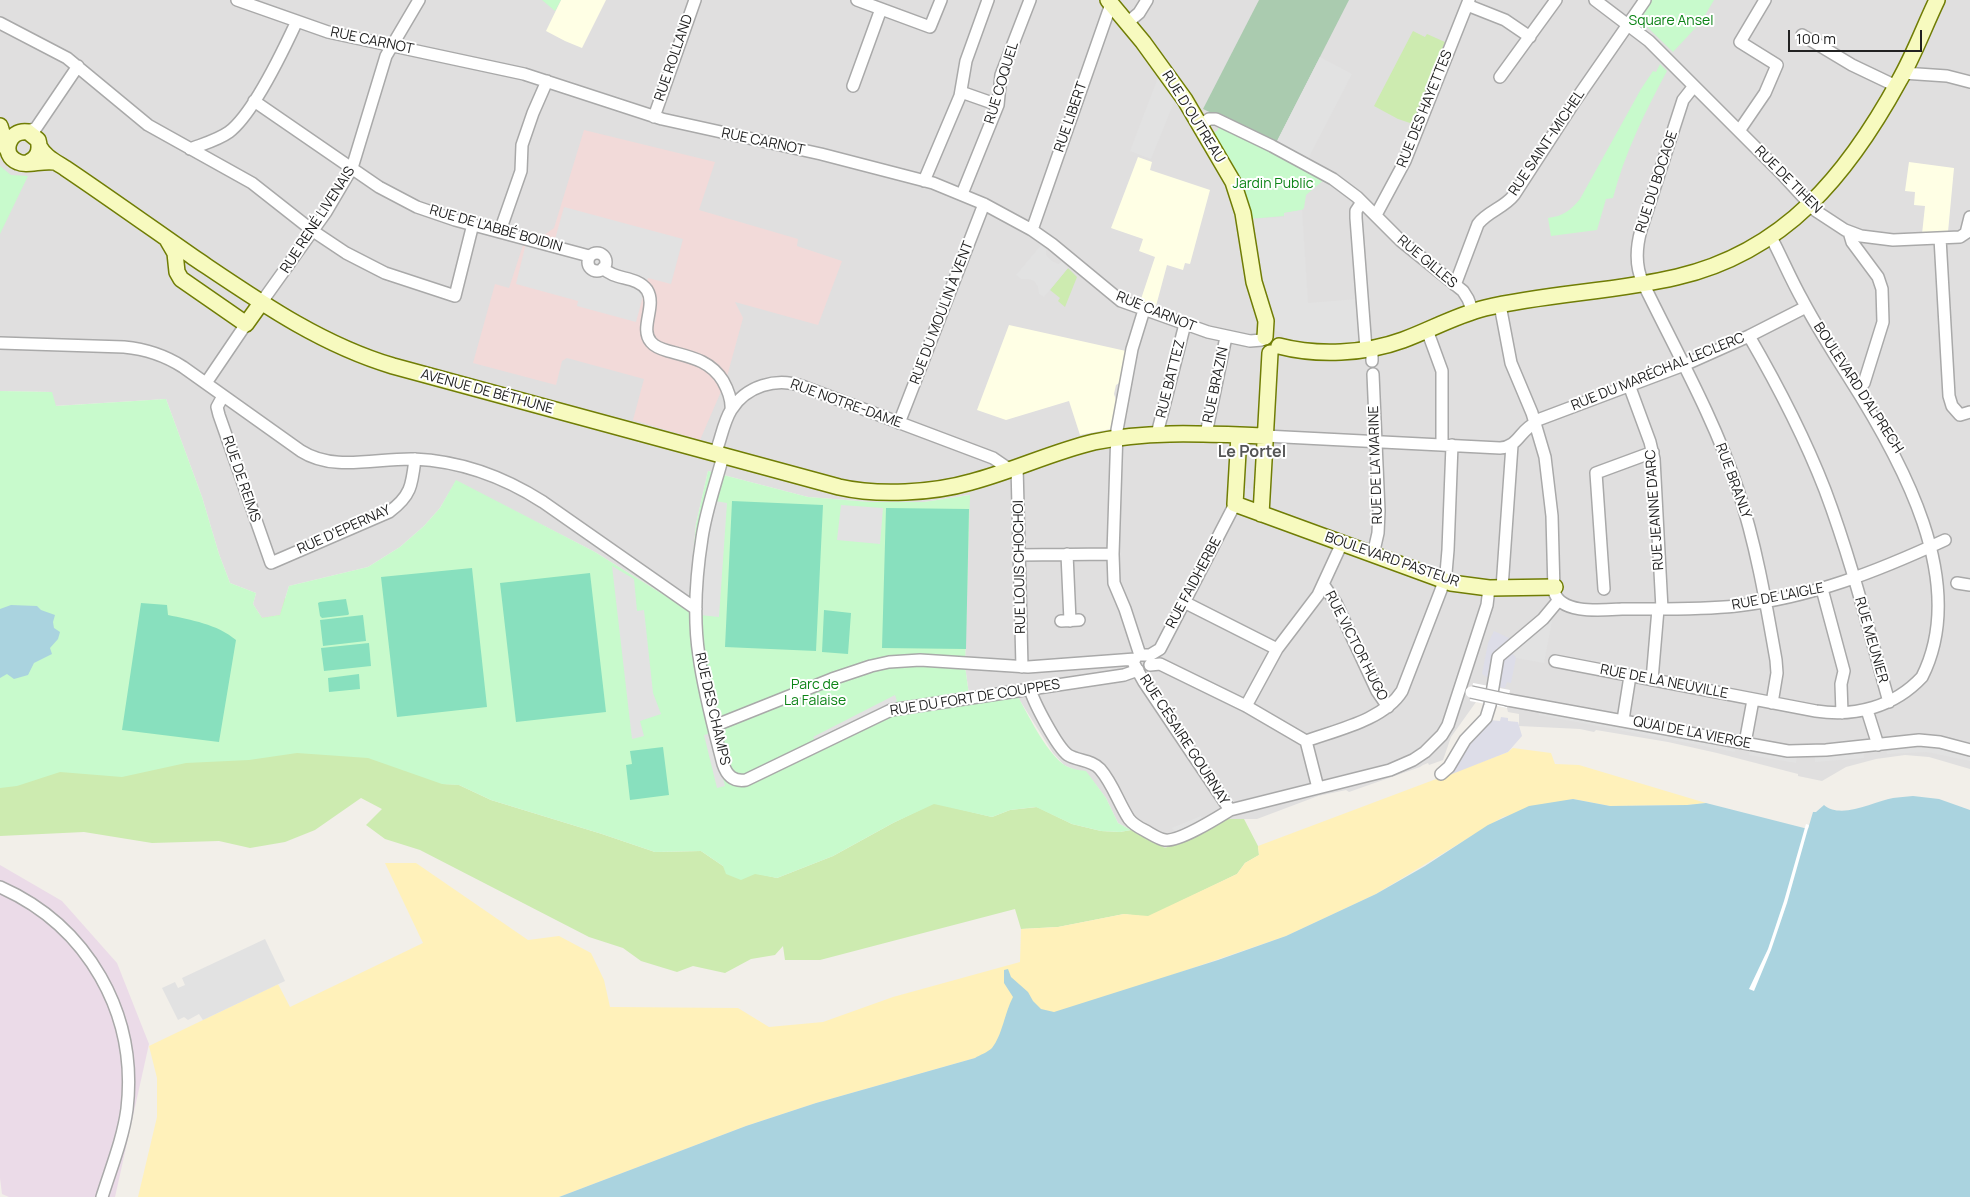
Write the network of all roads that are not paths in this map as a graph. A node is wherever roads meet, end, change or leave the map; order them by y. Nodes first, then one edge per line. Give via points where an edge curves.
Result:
1 (236, 0) edge
2 (419, 0) edge
3 (695, 0) edge
4 (857, 0) edge
5 (941, 0) edge
6 (988, 0) edge
7 (1030, 0) edge
8 (1147, 0) edge
9 (1556, 0) edge
10 (1595, 0) edge
11 (1645, 0) edge
12 (1764, 0) edge
13 (1937, 0) edge
14 (1110, 2) edge
15 (1468, 3) edge
16 (880, 9) junction
17 (0, 22) edge
18 (296, 23) junction
19 (1128, 23) junction
20 (1628, 24) junction
21 (1802, 35) dead end
22 (1530, 37) junction
23 (392, 46) junction
24 (78, 66) junction
25 (1500, 77) dead end
26 (1900, 80) junction
27 (547, 81) junction
28 (1970, 82) edge
29 (853, 86) dead end
30 (1694, 86) junction
31 (961, 92) junction
32 (254, 101) junction
33 (998, 105) junction
34 (654, 117) junction
35 (0, 122) edge
36 (1201, 125) junction
37 (0, 126) edge
38 (1740, 131) junction
39 (32, 135) junction
40 (8, 149) junction
41 (190, 149) junction
42 (29, 162) junction
43 (54, 162) junction
44 (352, 168) junction
45 (924, 181) junction
46 (962, 194) junction
47 (1362, 202) junction
48 (984, 204) junction
49 (1811, 205) junction
50 (1376, 216) junction
51 (1970, 217) edge
52 (473, 224) junction
53 (1032, 230) junction
54 (313, 231) junction
55 (500, 231) junction
56 (1848, 232) junction
57 (1771, 237) junction
58 (1940, 238) junction
59 (168, 241) junction
60 (192, 256) junction
61 (177, 267) junction
62 (1643, 283) junction
63 (1455, 285) junction
64 (262, 303) junction
65 (1500, 305) junction
66 (1806, 307) junction
67 (1144, 310) junction
68 (1473, 312) junction
69 (246, 324) junction
70 (1185, 324) junction
71 (1427, 330) junction
72 (1749, 336) junction
73 (1226, 337) junction
74 (0, 343) edge
75 (1269, 344) junction
76 (1370, 353) junction
77 (1684, 365) junction
78 (1373, 374) dead end
79 (206, 383) junction
80 (1629, 386) junction
81 (1857, 390) junction
82 (223, 396) junction
83 (731, 410) junction
84 (1965, 414) edge
85 (1535, 422) junction
86 (899, 423) junction
87 (1157, 434) junction
88 (1206, 434) junction
89 (1239, 435) junction
90 (1265, 436) junction
91 (1116, 438) junction
92 (1377, 442) junction
93 (1447, 445) junction
94 (1512, 445) junction
95 (1653, 452) junction
96 (719, 455) junction
97 (415, 459) junction
98 (1013, 468) junction
99 (1925, 495) dead end
100 (1236, 504) junction
101 (1261, 514) junction
102 (1945, 539) dead end
103 (1342, 543) junction
104 (1067, 554) junction
105 (1113, 554) junction
106 (1019, 555) junction
107 (1373, 555) junction
108 (271, 563) joint
109 (1854, 579) junction
110 (1444, 581) junction
111 (1956, 583) dead end
112 (1323, 584) junction
113 (1970, 585) edge
114 (1495, 588) junction
115 (1604, 588) dead end
116 (1822, 589) junction
117 (1556, 594) junction
118 (1184, 602) junction
119 (1765, 602) junction
120 (696, 609) junction
121 (1660, 609) junction
122 (1070, 621) dead end
123 (1944, 648) dead end
124 (1277, 650) junction
125 (1141, 662) junction
126 (1555, 662) dead end
127 (1022, 667) junction
128 (1630, 676) junction
129 (1652, 680) junction
130 (1030, 689) junction
131 (1466, 691) junction
132 (1753, 700) junction
133 (1889, 702) junction
134 (1772, 703) junction
135 (1246, 706) junction
136 (1388, 707) junction
137 (1867, 710) junction
138 (1842, 713) junction
139 (1622, 720) junction
140 (714, 726) junction
141 (1306, 741) junction
142 (1745, 743) junction
143 (1878, 745) junction
144 (1970, 750) edge
145 (1441, 774) dead end
146 (736, 780) joint
147 (1318, 788) junction
148 (1230, 810) junction
149 (0, 887) edge
150 (102, 1197) edge

1 - 18 street, RUE CARNOT
2 - 23 street, RUE RENÉ LIVENAIS
3 - 34 street, RUE ROLLAND
4 - 16 street
5 - 16 street via 930,27
6 - 31 street via 968,55
7 - 33 street, RUE COQUEL via 1001,75
8 - 19 street via 1142,10
9 - 22 street
10 - 20 street, RUE DE TIHEN
11 - 20 street, RUE SAINT-MICHEL
12 - 38 street via 1740,42 1777,65 1765,92
13 - 26 street
14 - 19 street, RUE D'OUTREAU
14 - 53 street, RUE LIBERT
15 - 22 street via 1505,20
15 - 50 street, RUE DES HAYETTES via 1405,161
16 - 29 street
17 - 24 street
18 - 23 street, RUE CARNOT
18 - 32 street
19 - 36 street, RUE D'OUTREAU
20 - 30 street, RUE DE TIHEN
20 - 63 street, RUE SAINT-MICHEL via 1511,198 1478,224
21 - 26 street via 1852,65
22 - 25 street
23 - 27 street, RUE CARNOT
23 - 44 street, RUE RENÉ LIVENAIS via 386,56
24 - 39 street
24 - 41 street via 143,121
26 - 28 street via 1947,76
26 - 49 street via 1852,156
27 - 34 street, RUE CARNOT
27 - 55 street via 522,145 521,171
30 - 38 street, RUE DE TIHEN
30 - 62 street, RUE DU BOCAGE via 1683,100 1640,236 1637,265
31 - 33 street
31 - 45 street
32 - 41 street via 230,131
32 - 44 street, RUE DE L'ABBÉ BOIDIN
33 - 46 street, RUE COQUEL
34 - 45 street, RUE CARNOT via 821,154
35 - 39 street via 10,130
36 - 47 street, RUE GILLES via 1214,118 1265,142 1329,176
36 - 75 street, RUE D'OUTREAU via 1240,202
37 - 40 street
38 - 49 street, RUE DE TIHEN
39 - 40 street via 11,137
39 - 42 street via 36,157
39 - 43 street, AVENUE DE BÉTHUNE via 44,154
40 - 42 street via 15,161
41 - 54 street via 252,183
42 - 43 street
43 - 59 street, AVENUE DE BÉTHUNE
44 - 52 street, RUE DE L'ABBÉ BOIDIN via 417,207
44 - 54 street, RUE RENÉ LIVENAIS
45 - 46 street, RUE CARNOT
46 - 48 street, RUE CARNOT
47 - 50 street, RUE GILLES
47 - 76 street via 1356,215 1361,295
48 - 53 street, RUE CARNOT
48 - 86 street, RUE DU MOULIN À VENT
49 - 56 street, RUE DE TIHEN
49 - 57 street
50 - 63 street, RUE GILLES
51 - 58 street via 1964,235
52 - 54 street via 455,296 385,273
52 - 55 street, RUE DE L'ABBÉ BOIDIN
53 - 67 street, RUE CARNOT via 1114,297
54 - 64 street, RUE RENÉ LIVENAIS
55 - 83 street, RUE DE L'ABBÉ BOIDIN via 589,256 595,252 602,254 606,261 603,268 644,287 650,299 649,340 658,348 701,360 714,369 727,389
56 - 58 street via 1893,240
56 - 81 street, RUE DE TIHEN via 1880,282 1883,313 1864,383
57 - 62 street via 1704,270
57 - 66 street, BOULEVARD D'ALPRECH
58 - 84 street via 1948,392 1951,403
59 - 60 street, AVENUE DE BÉTHUNE
59 - 61 street via 174,250
60 - 61 street via 183,257
60 - 64 street, AVENUE DE BÉTHUNE
61 - 69 street via 181,279
62 - 65 street
62 - 77 street, RUE DU BOCAGE
63 - 68 street, RUE GILLES via 1466,296
64 - 69 street
64 - 96 street, AVENUE DE BÉTHUNE via 318,336 378,362
65 - 68 street
65 - 85 street via 1511,363
66 - 72 street, RUE DU MARÉCHAL LECLERC
66 - 81 street, BOULEVARD D'ALPRECH
67 - 70 street, RUE CARNOT
67 - 91 street, RUE CÉSAIRE GOURNAY via 1132,349
68 - 71 street
69 - 79 street
70 - 73 street, RUE CARNOT
70 - 87 street, RUE BATTEZ
71 - 76 street
71 - 93 street via 1442,371
72 - 77 street, RUE DU MARÉCHAL LECLERC
72 - 109 street, RUE MEUNIER via 1802,435 1831,506
73 - 75 street, RUE CARNOT
73 - 88 street, RUE BRAZIN
74 - 79 street via 136,348 169,359
75 - 76 street via 1308,351
75 - 90 street, RUE D'OUTREAU
77 - 80 street, RUE DU MARÉCHAL LECLERC
77 - 119 street, RUE BRANLY via 1738,489
78 - 92 street, RUE DE LA MARINE
79 - 82 street
80 - 85 street, RUE DU MARÉCHAL LECLERC
80 - 95 street, RUE JEANNE D'ARC
81 - 99 street, BOULEVARD D'ALPRECH
82 - 97 street via 301,451 321,461
82 - 108 street, RUE DE REIMS via 217,407 219,415
83 - 86 street, RUE NOTRE-DAME via 754,389 783,381
83 - 96 street, RUE NOTRE-DAME
85 - 94 street
85 - 117 street via 1544,456 1552,516
86 - 98 street, RUE NOTRE-DAME
87 - 88 street, AVENUE DE BÉTHUNE
87 - 91 street, AVENUE DE BÉTHUNE
88 - 89 street, AVENUE DE BÉTHUNE
89 - 90 street, AVENUE DE BÉTHUNE
89 - 100 street
90 - 92 street
90 - 101 street, RUE D'OUTREAU
91 - 98 street, AVENUE DE BÉTHUNE via 1079,446
91 - 105 street, RUE CÉSAIRE GOURNAY
92 - 93 street
92 - 107 street, RUE DE LA MARINE via 1379,518
93 - 94 street via 1500,448
93 - 110 street via 1448,550
94 - 114 street
95 - 115 street via 1596,473
95 - 121 street, RUE JEANNE D'ARC
96 - 98 street, AVENUE DE BÉTHUNE via 839,487 877,492 952,487
96 - 120 street, RUE DES CHAMPS via 703,532
97 - 108 street, RUE D'EPERNAY via 409,492 394,509
97 - 120 street via 472,469 524,490
98 - 106 street, RUE LOUIS CHOCHOI
100 - 101 street, BOULEVARD PASTEUR
100 - 118 street, RUE FAIDHERBE
101 - 103 street, BOULEVARD PASTEUR
102 - 109 street, RUE DE L'AIGLE
103 - 107 street, BOULEVARD PASTEUR
103 - 112 street
104 - 105 street
104 - 106 street
104 - 122 street
105 - 125 street, RUE CÉSAIRE GOURNAY via 1114,583
106 - 127 street, RUE LOUIS CHOCHOI
107 - 110 street, BOULEVARD PASTEUR
109 - 116 street, RUE DE L'AIGLE
109 - 133 street, RUE MEUNIER
110 - 114 street, BOULEVARD PASTEUR
110 - 136 street via 1402,691
111 - 113 street
112 - 124 street
112 - 136 street, RUE VICTOR HUGO via 1336,603 1377,691
114 - 117 street, BOULEVARD PASTEUR
114 - 131 street via 1486,605
116 - 119 street, RUE DE L'AIGLE
116 - 138 street via 1845,673 1841,684
117 - 121 street, RUE DE L'AIGLE via 1565,606 1582,609
117 - 145 street via 1543,619 1499,656 1486,718 1465,740 1450,767
118 - 124 street
118 - 125 street, RUE FAIDHERBE via 1160,649
119 - 121 street, RUE DE L'AIGLE via 1729,607
119 - 134 street, RUE BRANLY via 1776,666
120 - 140 street, RUE DES CHAMPS via 699,657
121 - 129 street, RUE JEANNE D'ARC
123 - 133 street, RUE DE LA NEUVILLE via 1918,682
124 - 135 street
125 - 127 street
125 - 130 street, RUE DU FORT DE COUPPES via 1124,675
125 - 135 street via 1160,664
125 - 148 street, RUE CÉSAIRE GOURNAY via 1144,682
126 - 128 street, RUE DE LA NEUVILLE
127 - 140 street via 920,660 882,663 832,679
128 - 129 street, RUE DE LA NEUVILLE
128 - 139 street
129 - 132 street, RUE DE LA NEUVILLE
130 - 146 street, RUE DU FORT DE COUPPES via 891,710 746,780
130 - 148 street via 1034,702 1065,751 1099,768 1134,824 1160,839 1169,840
131 - 139 street, QUAI DE LA VIERGE, bridge
131 - 147 street via 1445,731 1420,755 1390,770
132 - 134 street, RUE DE LA NEUVILLE
132 - 142 street
133 - 137 street, RUE DE LA NEUVILLE
134 - 138 street, RUE DE LA NEUVILLE
135 - 141 street
136 - 141 street via 1374,716
137 - 138 street, RUE DE LA NEUVILLE
137 - 143 street
139 - 142 street, QUAI DE LA VIERGE
140 - 146 street, RUE DES CHAMPS via 724,768
141 - 147 street
142 - 143 street, QUAI DE LA VIERGE via 1806,752
143 - 144 street, QUAI DE LA VIERGE via 1923,740
147 - 148 street
149 - 150 street via 57,923 87,956 98,972 122,1026 129,1087 125,1119

